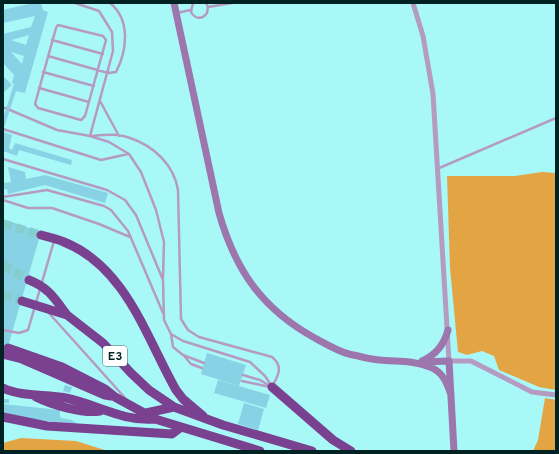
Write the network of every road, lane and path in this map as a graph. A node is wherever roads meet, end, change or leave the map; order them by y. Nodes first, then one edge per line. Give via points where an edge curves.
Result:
1 (75, 3) edge
2 (110, 3) edge
3 (174, 3) edge
4 (193, 3) edge
5 (206, 3) edge
6 (232, 3) edge
7 (413, 3) edge
8 (208, 7) junction
9 (190, 10) junction
10 (176, 13) junction
11 (52, 40) junction
12 (103, 54) junction
13 (48, 56) junction
14 (98, 70) junction
15 (44, 72) junction
16 (108, 73) junction
17 (94, 86) junction
18 (39, 88) junction
19 (100, 100) junction
20 (89, 102) junction
21 (10, 110) dead end
22 (556, 118) edge
23 (3, 130) edge
24 (90, 136) junction
25 (119, 136) junction
26 (129, 154) junction
27 (3, 159) edge
28 (436, 169) junction
29 (3, 198) edge
30 (41, 235) tunnel mouth
31 (130, 237) junction
32 (54, 239) junction
33 (29, 280) tunnel mouth
34 (163, 280) junction
35 (41, 284) junction
36 (22, 301) tunnel mouth
37 (34, 304) junction
38 (46, 308) junction
39 (67, 315) junction
40 (164, 315) junction
41 (3, 330) edge
42 (448, 330) junction
43 (171, 334) junction
44 (7, 352) dead end
45 (183, 355) junction
46 (449, 361) junction
47 (408, 362) junction
48 (420, 362) junction
49 (204, 363) dead end
50 (202, 368) dead end
51 (243, 375) dead end
52 (242, 380) dead end
53 (272, 388) junction
54 (5, 391) edge
55 (451, 395) junction
56 (556, 395) edge
57 (130, 404) junction
58 (174, 407) junction
59 (146, 413) junction
60 (3, 417) edge
61 (155, 419) junction
62 (204, 419) junction
63 (180, 428) junction
64 (260, 451) edge
65 (312, 451) edge
66 (351, 451) edge
67 (454, 451) edge

1 - 16 lane via 99,11 109,24 112,32 112,52
2 - 16 lane via 118,9 126,33 122,61 116,72
3 - 10 street
4 - 9 lane
5 - 8 lane
6 - 8 lane
7 - 28 street via 423,36 433,94
8 - 9 lane via 207,13 201,18 195,17
9 - 10 lane
10 - 47 street via 226,239 250,282 279,315 318,340 347,353 379,360
11 - 12 lane
11 - 12 lane via 56,28 60,25 103,36 106,40
11 - 13 lane
12 - 14 lane
13 - 14 lane
13 - 15 lane
14 - 16 lane
14 - 17 lane
15 - 17 lane
15 - 18 lane
16 - 19 lane
17 - 20 lane
18 - 20 lane
18 - 20 lane via 36,108 81,120
19 - 24 lane
19 - 25 lane
21 - 24 lane via 57,130
22 - 28 lane
23 - 26 lane via 102,160
24 - 25 lane
24 - 26 lane via 109,142
25 - 53 lane via 130,137 151,148 166,162 176,179 181,319 188,330 200,337 272,357 279,362 280,368
26 - 34 lane via 141,172 156,210 164,242
27 - 34 lane via 107,190 125,200 136,215
28 - 42 street
29 - 31 lane via 28,208 52,208
29 - 31 lane via 47,190 104,206 111,210
30 - 32 highway
31 - 40 lane
32 - 35 lane
32 - 62 highway via 77,249 114,279 128,298 176,390 186,402 202,414
33 - 35 highway
34 - 40 lane
35 - 37 lane
35 - 39 highway
36 - 37 highway, E3
37 - 38 highway, E3
37 - 41 lane via 27,331 19,334
38 - 39 highway, E3
38 - 57 lane
39 - 58 highway, E3 via 103,343 149,390
40 - 43 lane
42 - 46 street
42 - 48 street via 435,353
43 - 45 lane via 173,347
43 - 53 lane via 183,341 250,362 265,376
44 - 57 highway, E3 via 62,367 105,388 115,397
45 - 49 lane
45 - 50 lane via 191,364
46 - 48 street
46 - 55 street
46 - 56 street via 471,361 532,392
47 - 48 street
47 - 55 street via 431,367 441,374
51 - 53 lane via 260,380
52 - 53 lane
53 - 66 highway via 333,440
54 - 61 highway via 66,398 143,420
55 - 67 street
57 - 59 highway, E3
58 - 59 highway
58 - 62 highway, E3
59 - 61 highway, E3
60 - 63 highway via 47,426 108,431 169,434
61 - 63 highway, E3
62 - 65 highway, E3
63 - 64 highway, E3

